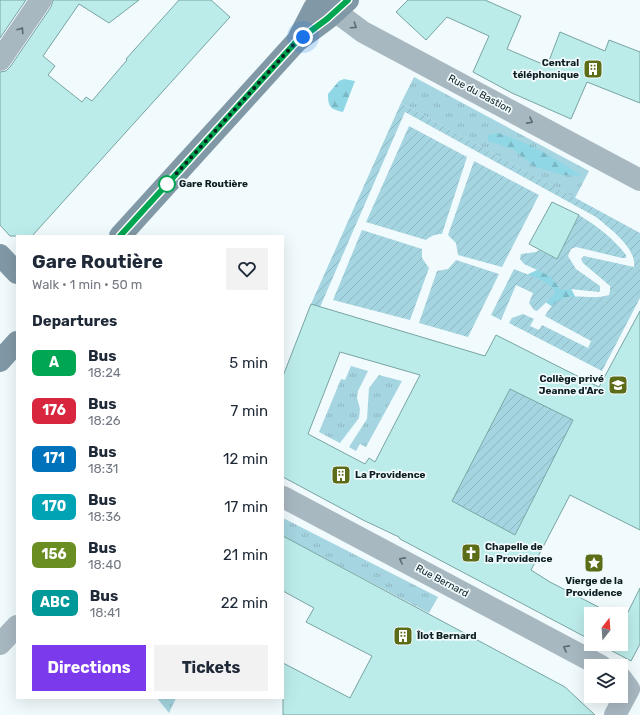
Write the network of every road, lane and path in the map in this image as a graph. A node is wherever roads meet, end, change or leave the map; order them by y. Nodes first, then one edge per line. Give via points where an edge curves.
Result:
1 (41, 0) edge
2 (334, 3) edge
3 (0, 60) edge
4 (640, 180) edge
5 (121, 235) edge
6 (0, 255) edge
7 (16, 272) edge
8 (16, 343) edge
9 (0, 361) edge
10 (284, 498) edge
11 (16, 627) edge
12 (0, 644) edge
13 (588, 659) edge
14 (619, 703) edge
15 (615, 715) edge

3 -> 1 street
2 -> 4 street, Rue du Bastion via 363,32
2 - 5 main road
6 - 7 main road
8 - 9 main road
13 -> 10 street, Rue Bernard
11 - 12 street
14 - 15 street

